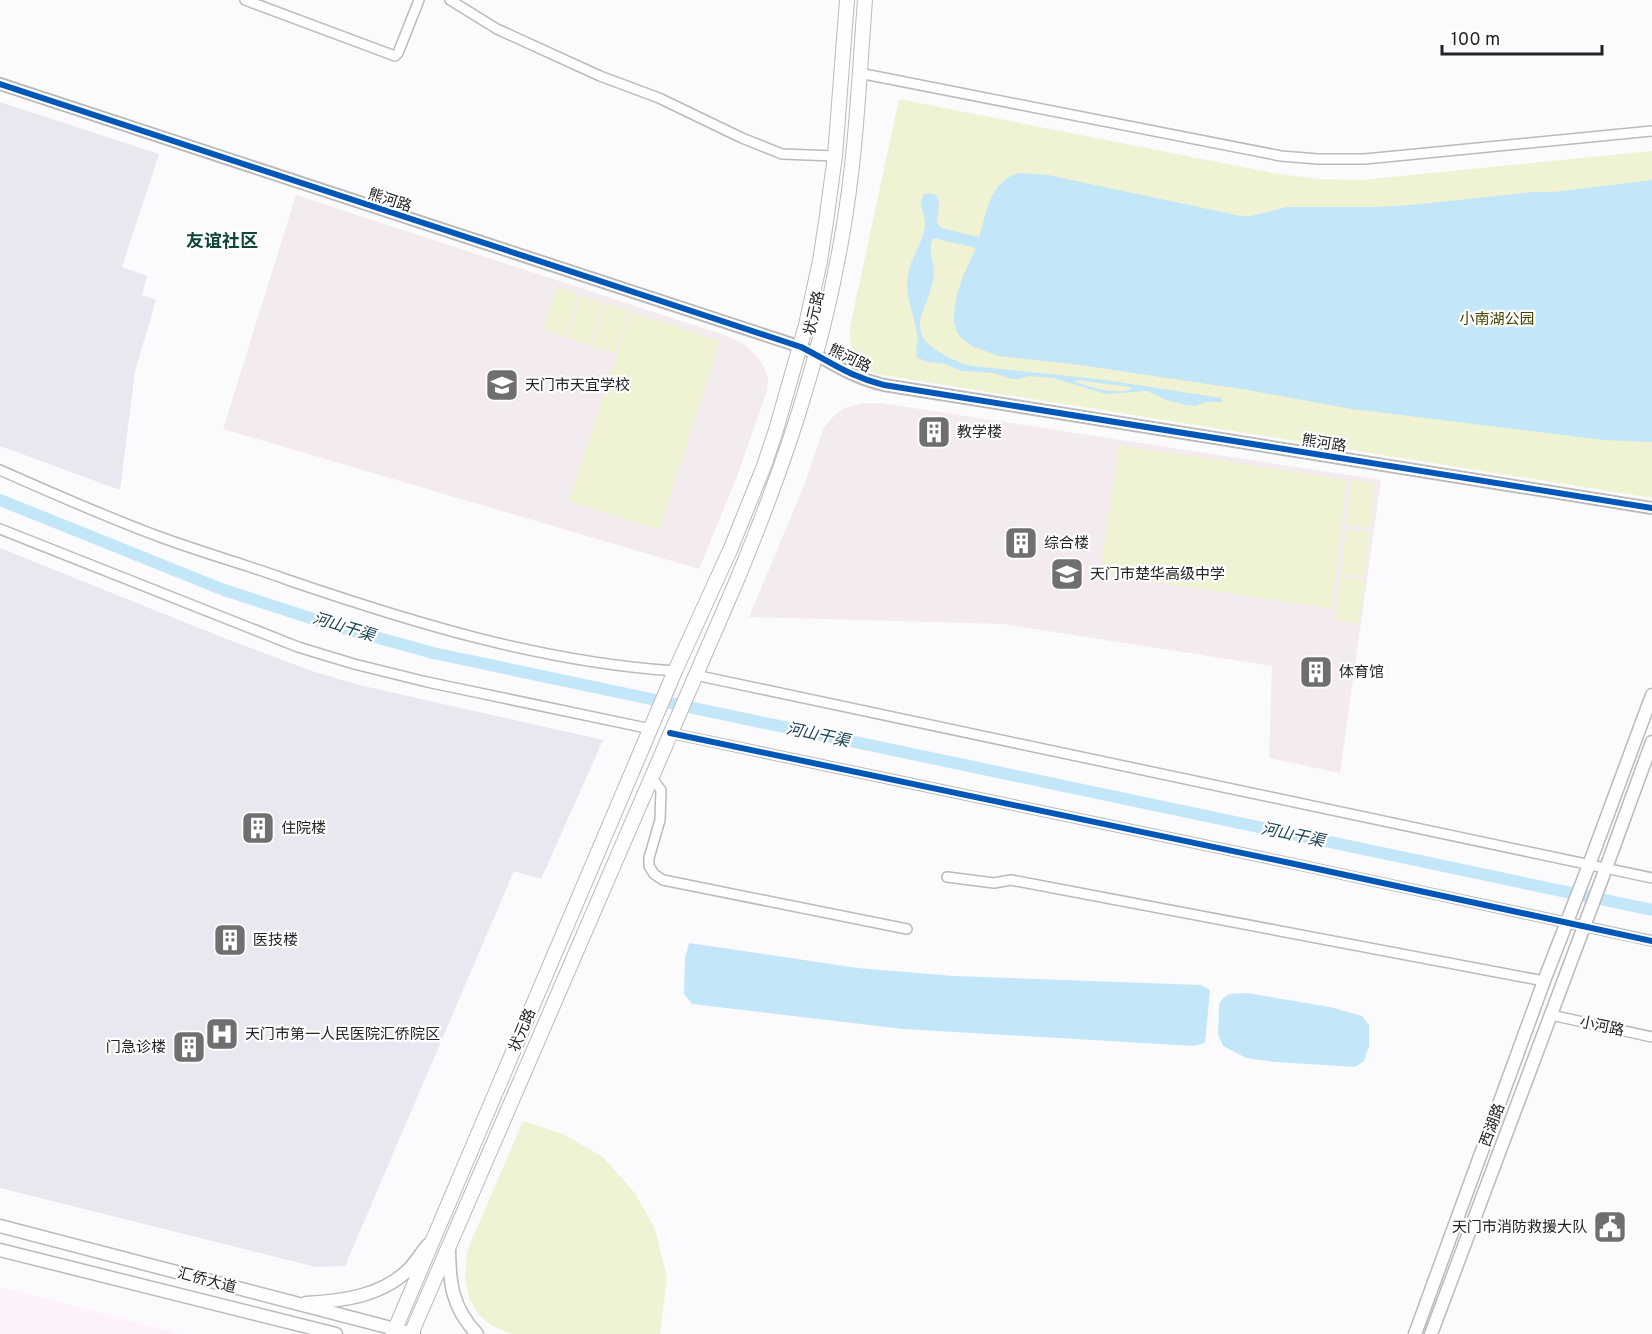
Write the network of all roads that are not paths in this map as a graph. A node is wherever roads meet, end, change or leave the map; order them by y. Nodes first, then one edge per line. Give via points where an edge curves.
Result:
1 (245, 0) edge
2 (419, 0) edge
3 (450, 0) edge
4 (847, 0) edge
5 (865, 0) edge
6 (860, 73) junction
7 (0, 84) edge
8 (1652, 131) edge
9 (835, 156) junction
10 (801, 347) junction
11 (816, 355) junction
12 (0, 470) edge
13 (1652, 508) edge
14 (0, 529) edge
15 (674, 675) junction
16 (693, 678) junction
17 (1652, 695) edge
18 (652, 728) junction
19 (670, 734) junction
20 (1652, 742) edge
21 (1647, 768) edge
22 (652, 778) junction
23 (1588, 868) junction
24 (1605, 872) junction
25 (947, 877) dead end
26 (1652, 878) edge
27 (1568, 919) junction
28 (1584, 923) junction
29 (907, 929) dead end
30 (1652, 941) edge
31 (1544, 981) junction
32 (1551, 1015) junction
33 (1652, 1037) edge
34 (0, 1226) edge
35 (433, 1239) junction
36 (449, 1245) junction
37 (0, 1250) edge
38 (294, 1304) junction
39 (288, 1323) junction
40 (394, 1331) edge
41 (304, 1334) edge
42 (336, 1334) edge
43 (412, 1334) edge
44 (477, 1334) edge
45 (1414, 1334) edge
46 (1431, 1334) edge

1 - 2 street via 395,56
3 - 9 street via 497,29 742,138 782,154
4 - 9 main road, 状元路
5 - 6 main road, 状元路
6 - 8 street via 1281,156 1318,159 1365,159
6 - 11 main road, 状元路 via 845,218
7 - 10 street, 熊河路
9 - 10 main road, 状元路 via 820,261
10 - 11 street, 熊河路
10 - 15 main road, 状元路 via 764,466
11 - 13 street, 熊河路 via 847,373 884,385
11 - 16 main road, 状元路 via 760,525
12 - 15 street via 165,539 379,611 481,639
14 - 18 street via 298,647 427,682
15 - 18 main road, 状元路
16 - 19 main road, 状元路
16 - 23 street
17 - 23 main road
18 - 35 main road, 状元路
19 - 22 main road, 状元路
19 - 27 street
20 - 21 main road
21 - 24 main road
22 - 29 street via 661,790 660,820 649,866 663,880
22 - 36 main road, 状元路
23 - 24 street
23 - 27 main road, 西湖路
24 - 26 street
24 - 28 main road, 西湖路
25 - 31 street via 994,883 1011,880
27 - 28 street
27 - 31 main road, 西湖路
28 - 30 street
28 - 32 main road, 西湖路
31 - 45 main road, 西湖路
32 - 33 street, 小河路
32 - 46 main road, 西湖路
34 - 38 main road, 汇侨大道
35 - 38 main road via 410,1268 381,1288 350,1299
35 - 40 main road, 状元路
36 - 43 main road, 状元路
36 - 44 main road via 453,1294 459,1310
37 - 39 main road, 汇侨大道
38 - 39 main road via 306,1309 309,1317 302,1323
38 - 40 main road, 汇侨大道
39 - 41 main road
39 - 42 main road, 汇侨大道
40 - 43 main road, 汇侨大道

